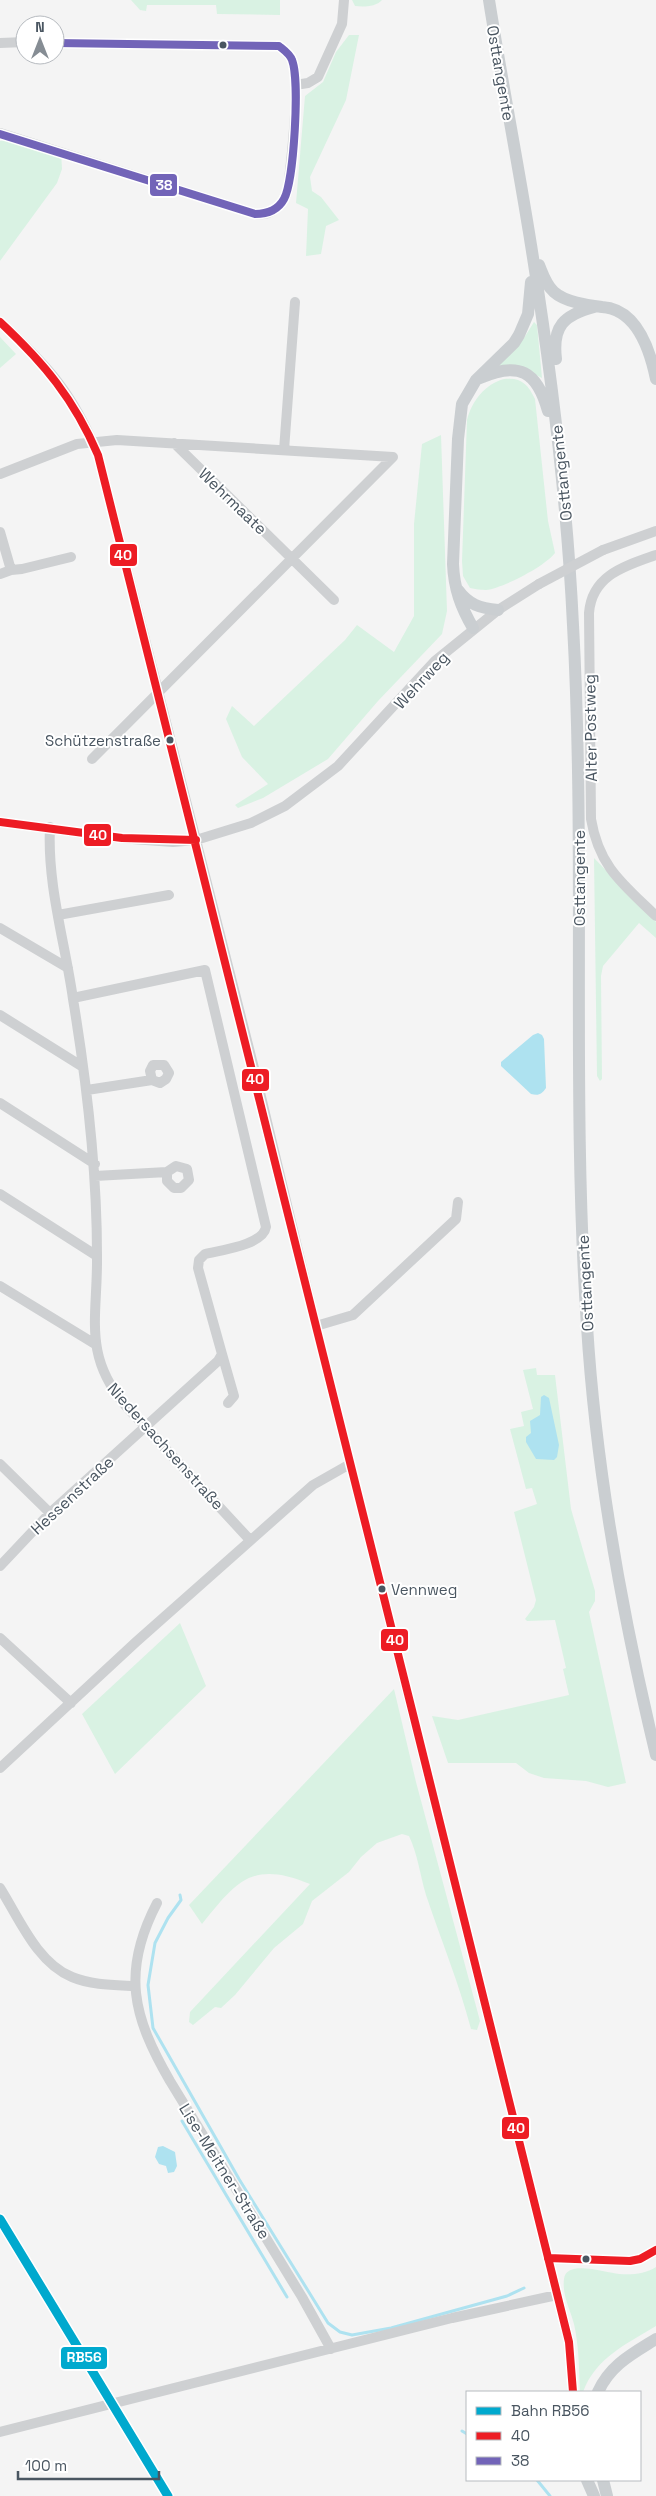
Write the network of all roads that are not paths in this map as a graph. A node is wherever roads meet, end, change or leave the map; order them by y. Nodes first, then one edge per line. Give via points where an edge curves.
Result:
1 (344, 0) edge
2 (488, 0) edge
3 (0, 42) edge
4 (15, 42) edge
5 (65, 43) edge
6 (295, 85) junction
7 (0, 133) edge
8 (531, 244) junction
9 (295, 302) dead end
10 (596, 306) junction
11 (0, 322) edge
12 (656, 379) edge
13 (476, 380) junction
14 (554, 409) junction
15 (92, 441) junction
16 (174, 443) junction
17 (558, 447) junction
18 (284, 450) junction
19 (0, 474) edge
20 (656, 531) edge
21 (0, 532) edge
22 (656, 555) edge
23 (71, 557) dead end
24 (292, 558) junction
25 (11, 570) junction
26 (0, 574) edge
27 (454, 584) junction
28 (334, 600) dead end
29 (498, 610) junction
30 (473, 628) junction
31 (157, 695) junction
32 (92, 759) dead end
33 (0, 822) edge
34 (50, 827) junction
35 (196, 840) junction
36 (169, 895) dead end
37 (58, 915) junction
38 (656, 916) edge
39 (0, 928) edge
40 (68, 968) junction
41 (73, 998) junction
42 (0, 1015) edge
43 (83, 1067) junction
44 (152, 1080) dead end
45 (87, 1090) junction
46 (0, 1103) edge
47 (95, 1164) junction
48 (167, 1172) dead end
49 (95, 1176) junction
50 (0, 1194) edge
51 (458, 1202) dead end
52 (97, 1256) junction
53 (0, 1286) edge
54 (316, 1326) junction
55 (95, 1344) junction
56 (222, 1354) junction
57 (228, 1403) dead end
58 (146, 1427) junction
59 (0, 1464) edge
60 (350, 1464) junction
61 (50, 1513) junction
62 (250, 1540) junction
63 (0, 1566) edge
64 (0, 1638) edge
65 (71, 1703) junction
66 (656, 1755) edge
67 (0, 1768) edge
68 (0, 1888) edge
69 (157, 1903) dead end
70 (134, 1986) junction
71 (656, 2250) edge
72 (548, 2258) junction
73 (557, 2295) junction
74 (656, 2339) edge
75 (656, 2347) edge
76 (331, 2349) junction
77 (632, 2353) junction
78 (573, 2388) edge
79 (599, 2391) edge
80 (0, 2432) edge
81 (587, 2481) edge
82 (603, 2481) edge
83 (594, 2496) edge
84 (607, 2496) edge

1 - 6 street via 342,24 318,77
2 - 8 main road, Osttangente
3 - 4 street
5 - 6 street via 272,44 279,46 292,60
6 - 7 street via 288,189 277,209 261,215
8 - 10 main road via 544,279 553,292 566,299
8 - 13 main road via 530,300 524,326 514,344
8 - 14 main road, Osttangente
9 - 18 street
10 - 12 main road via 615,311 637,328 651,355
10 - 14 main road via 571,314 556,333
11 - 15 street via 35,354 69,394
13 - 17 main road via 508,370 533,378 544,394
13 - 27 main road via 466,394 460,414
14 - 17 main road, Osttangente
15 - 16 street, Wehrmaate
15 - 19 street, Wehrmaate
15 - 31 street
16 - 18 street, Wehrmaate
16 - 24 street, Wehrmaate
17 - 66 main road, Osttangente via 573,624 576,705 580,843 581,1209 587,1327 608,1520 627,1629
18 - 24 street, Wehrmaate via 393,457
20 - 29 street, Wehrweg, bridge via 603,550
21 - 25 street
22 - 38 street, Alter Postweg via 605,578 595,591 589,613 591,819 594,834 611,871
23 - 25 street
24 - 28 street, Wehrmaate
24 - 31 street
25 - 26 street
27 - 29 main road via 465,600 476,606
27 - 30 main road via 458,600
29 - 30 street, Wehrweg
30 - 35 street, Wehrweg via 435,662 338,766 312,787 285,806 251,823
31 - 32 street
31 - 35 street
33 - 34 street, Wehrweg
34 - 35 street, Wehrweg via 119,838 173,842
34 - 37 street, Niedersachsenstraße via 50,861
35 - 54 street
36 - 37 street
37 - 40 street, Niedersachsenstraße
39 - 40 street
40 - 41 street, Niedersachsenstraße
41 - 43 street, Niedersachsenstraße
41 - 56 street via 204,970 266,1227 256,1241 205,1254 199,1260 198,1268
42 - 43 street
43 - 45 street, Niedersachsenstraße
44 - 45 street
45 - 47 street, Niedersachsenstraße
46 - 47 street
47 - 49 street, Niedersachsenstraße
48 - 49 street
49 - 52 street, Niedersachsenstraße
50 - 52 street
51 - 54 street via 456,1219 352,1315
52 - 55 street, Niedersachsenstraße
53 - 55 street
54 - 60 street
55 - 58 street, Niedersachsenstraße via 110,1386
56 - 57 street via 234,1396
56 - 58 street, Hessenstraße via 214,1366
58 - 61 street, Hessenstraße
58 - 62 street, Niedersachsenstraße
59 - 61 street
60 - 62 street via 313,1484
60 - 72 street
61 - 63 street, Hessenstraße
62 - 65 street
64 - 65 street
65 - 67 street
68 - 70 street via 52,1965 63,1973 91,1982
69 - 70 street, Lise-Meitner-Straße via 142,1941
70 - 76 street, Lise-Meitner-Straße via 153,2052
71 - 72 street via 630,2261
72 - 73 street
73 - 76 street
73 - 78 street via 569,2342
74 - 77 main road
75 - 77 main road
76 - 80 street
77 - 79 main road via 608,2374
81 - 83 main road
82 - 84 main road

